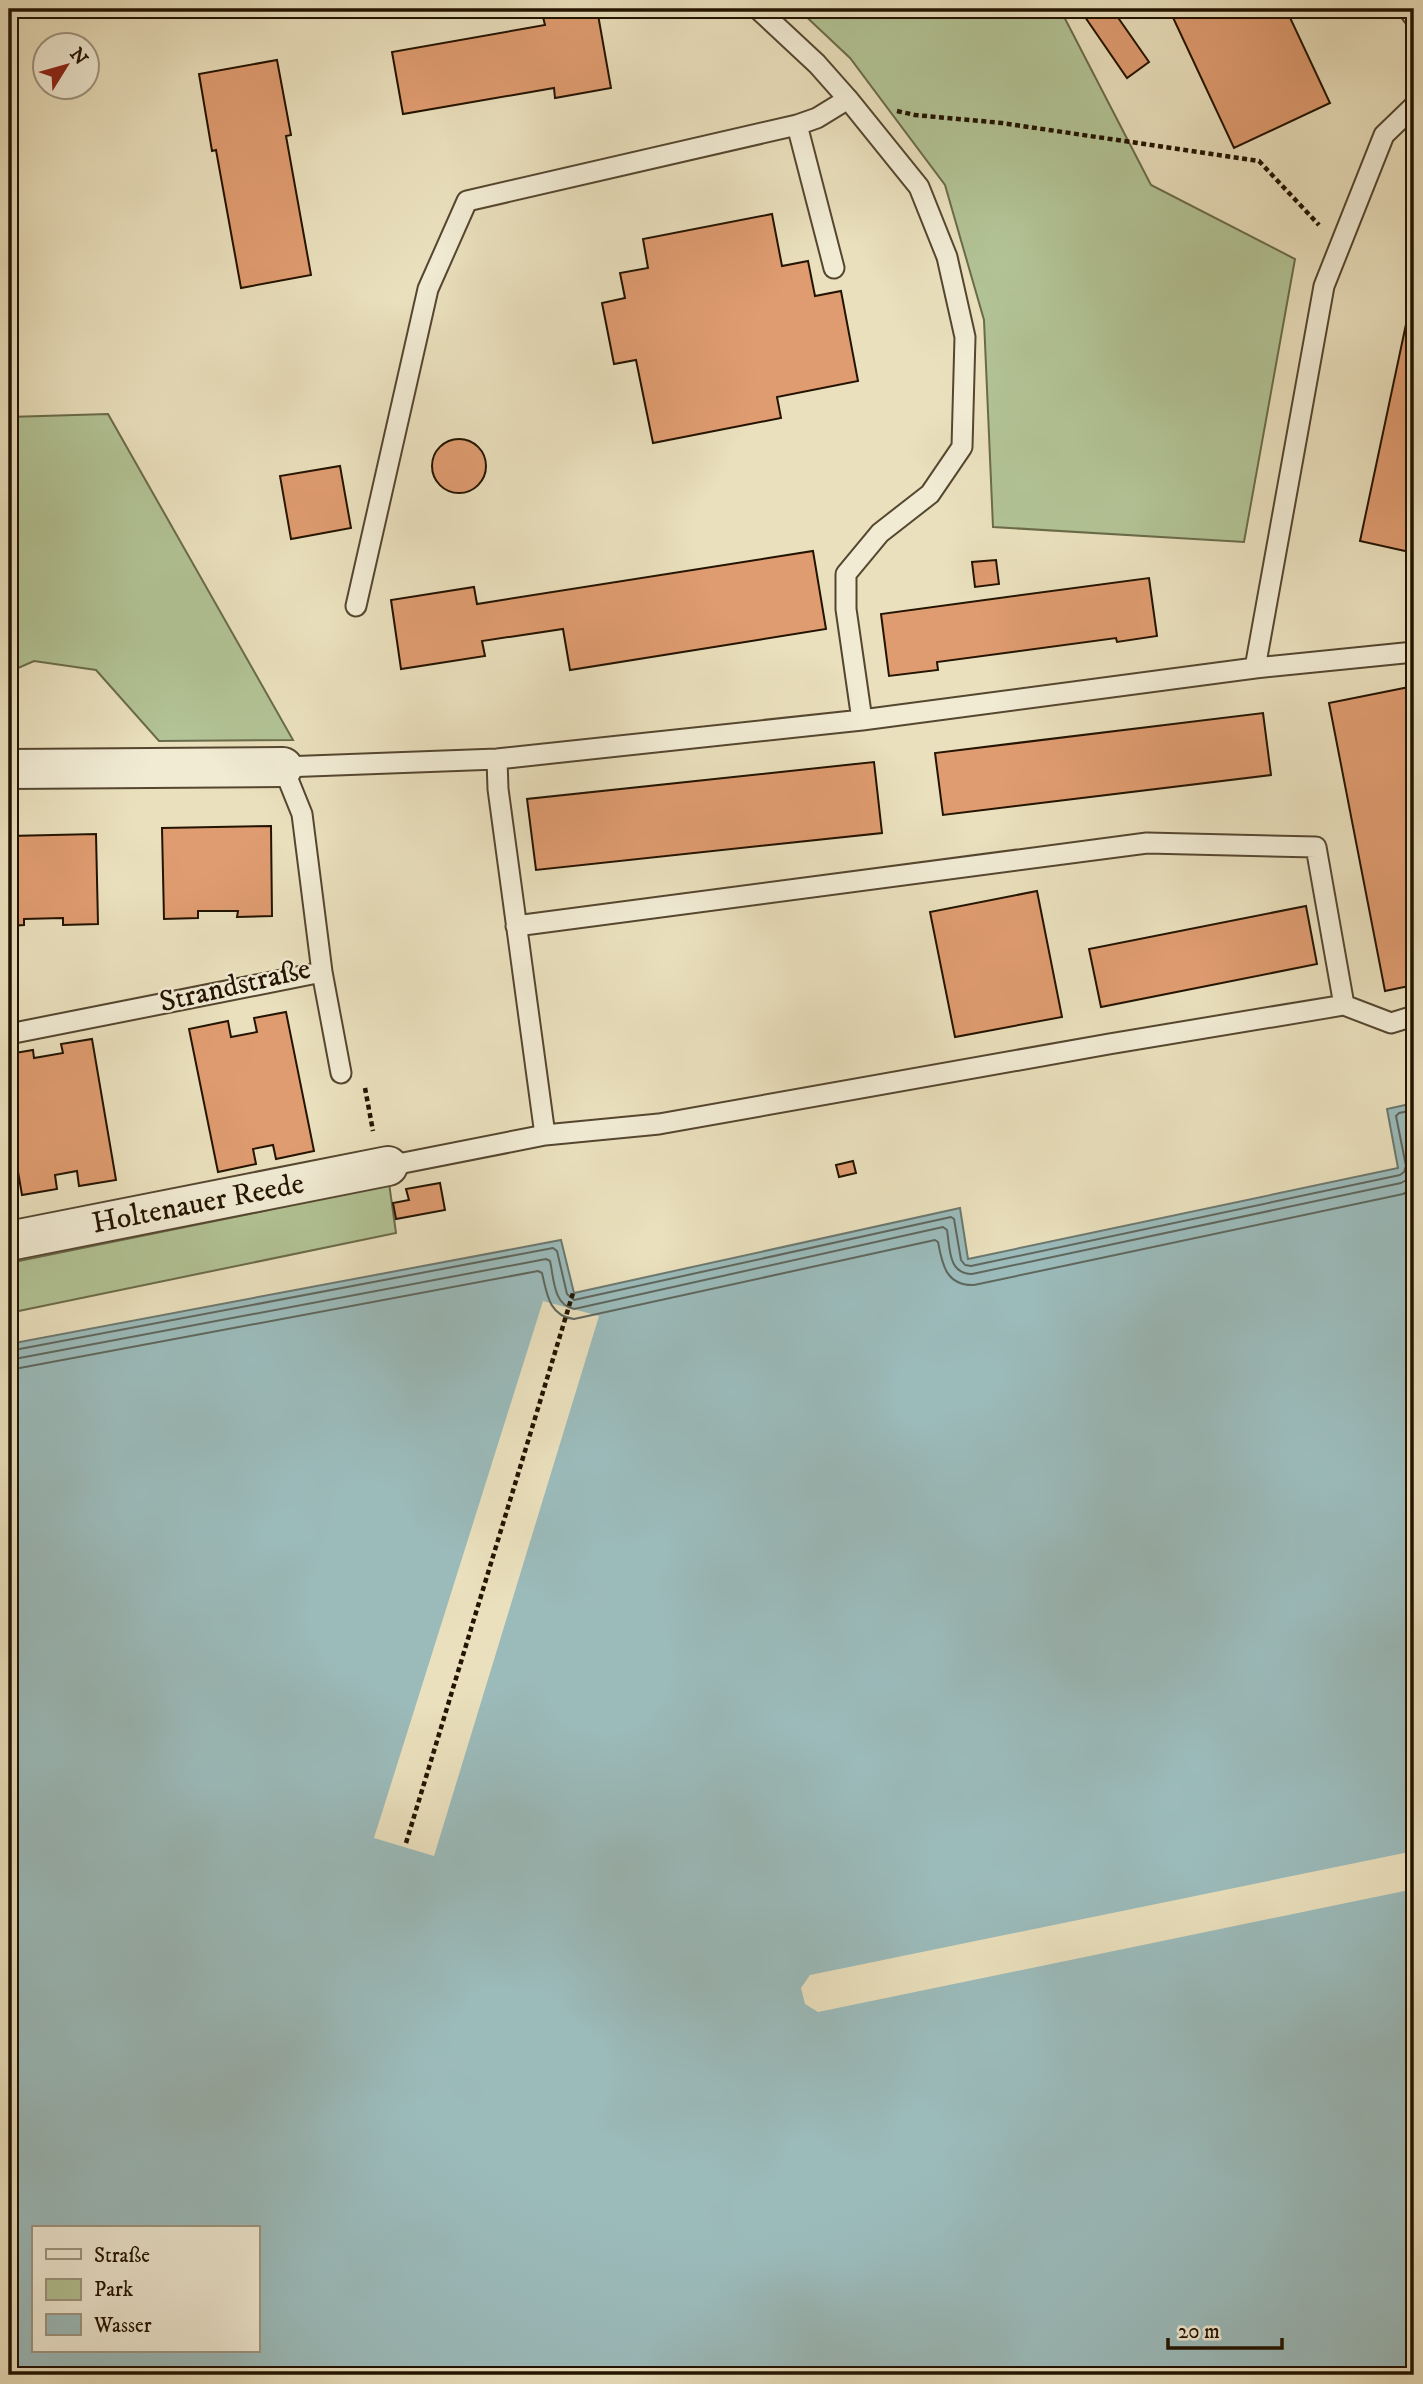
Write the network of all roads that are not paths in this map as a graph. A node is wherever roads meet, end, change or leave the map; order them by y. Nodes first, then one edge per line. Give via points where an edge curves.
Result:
1 (758, 9) edge
2 (1408, 9) edge
3 (1414, 17) edge
4 (848, 99) junction
5 (1414, 106) edge
6 (797, 125) junction
7 (834, 268) dead end
8 (356, 606) dead end
9 (1414, 652) edge
10 (1255, 668) junction
11 (862, 720) junction
12 (497, 759) junction
13 (283, 767) junction
14 (9, 769) edge
15 (516, 926) junction
16 (322, 972) junction
17 (1344, 1005) junction
18 (1414, 1016) edge
19 (9, 1034) edge
20 (341, 1073) dead end
21 (545, 1135) junction
22 (388, 1166) joint
23 (9, 1241) edge

1 - 4 lane
2 - 3 lane
4 - 6 lane
4 - 11 lane via 919,187 947,257 965,337 962,447 930,494 880,533 846,574 846,609
5 - 10 lane via 1384,135 1324,286
6 - 7 lane
6 - 8 lane via 467,201 428,289
9 - 10 lane
10 - 11 lane
11 - 12 lane
12 - 13 lane
12 - 15 lane
13 - 14 street
13 - 16 lane, Strandstraße via 302,814
15 - 17 lane via 1147,843 1316,847
15 - 21 lane
16 - 19 lane, Strandstraße
16 - 20 lane
17 - 18 lane via 1391,1023
17 - 21 lane via 659,1124
21 - 22 lane
22 - 23 street, Holtenauer Reede

